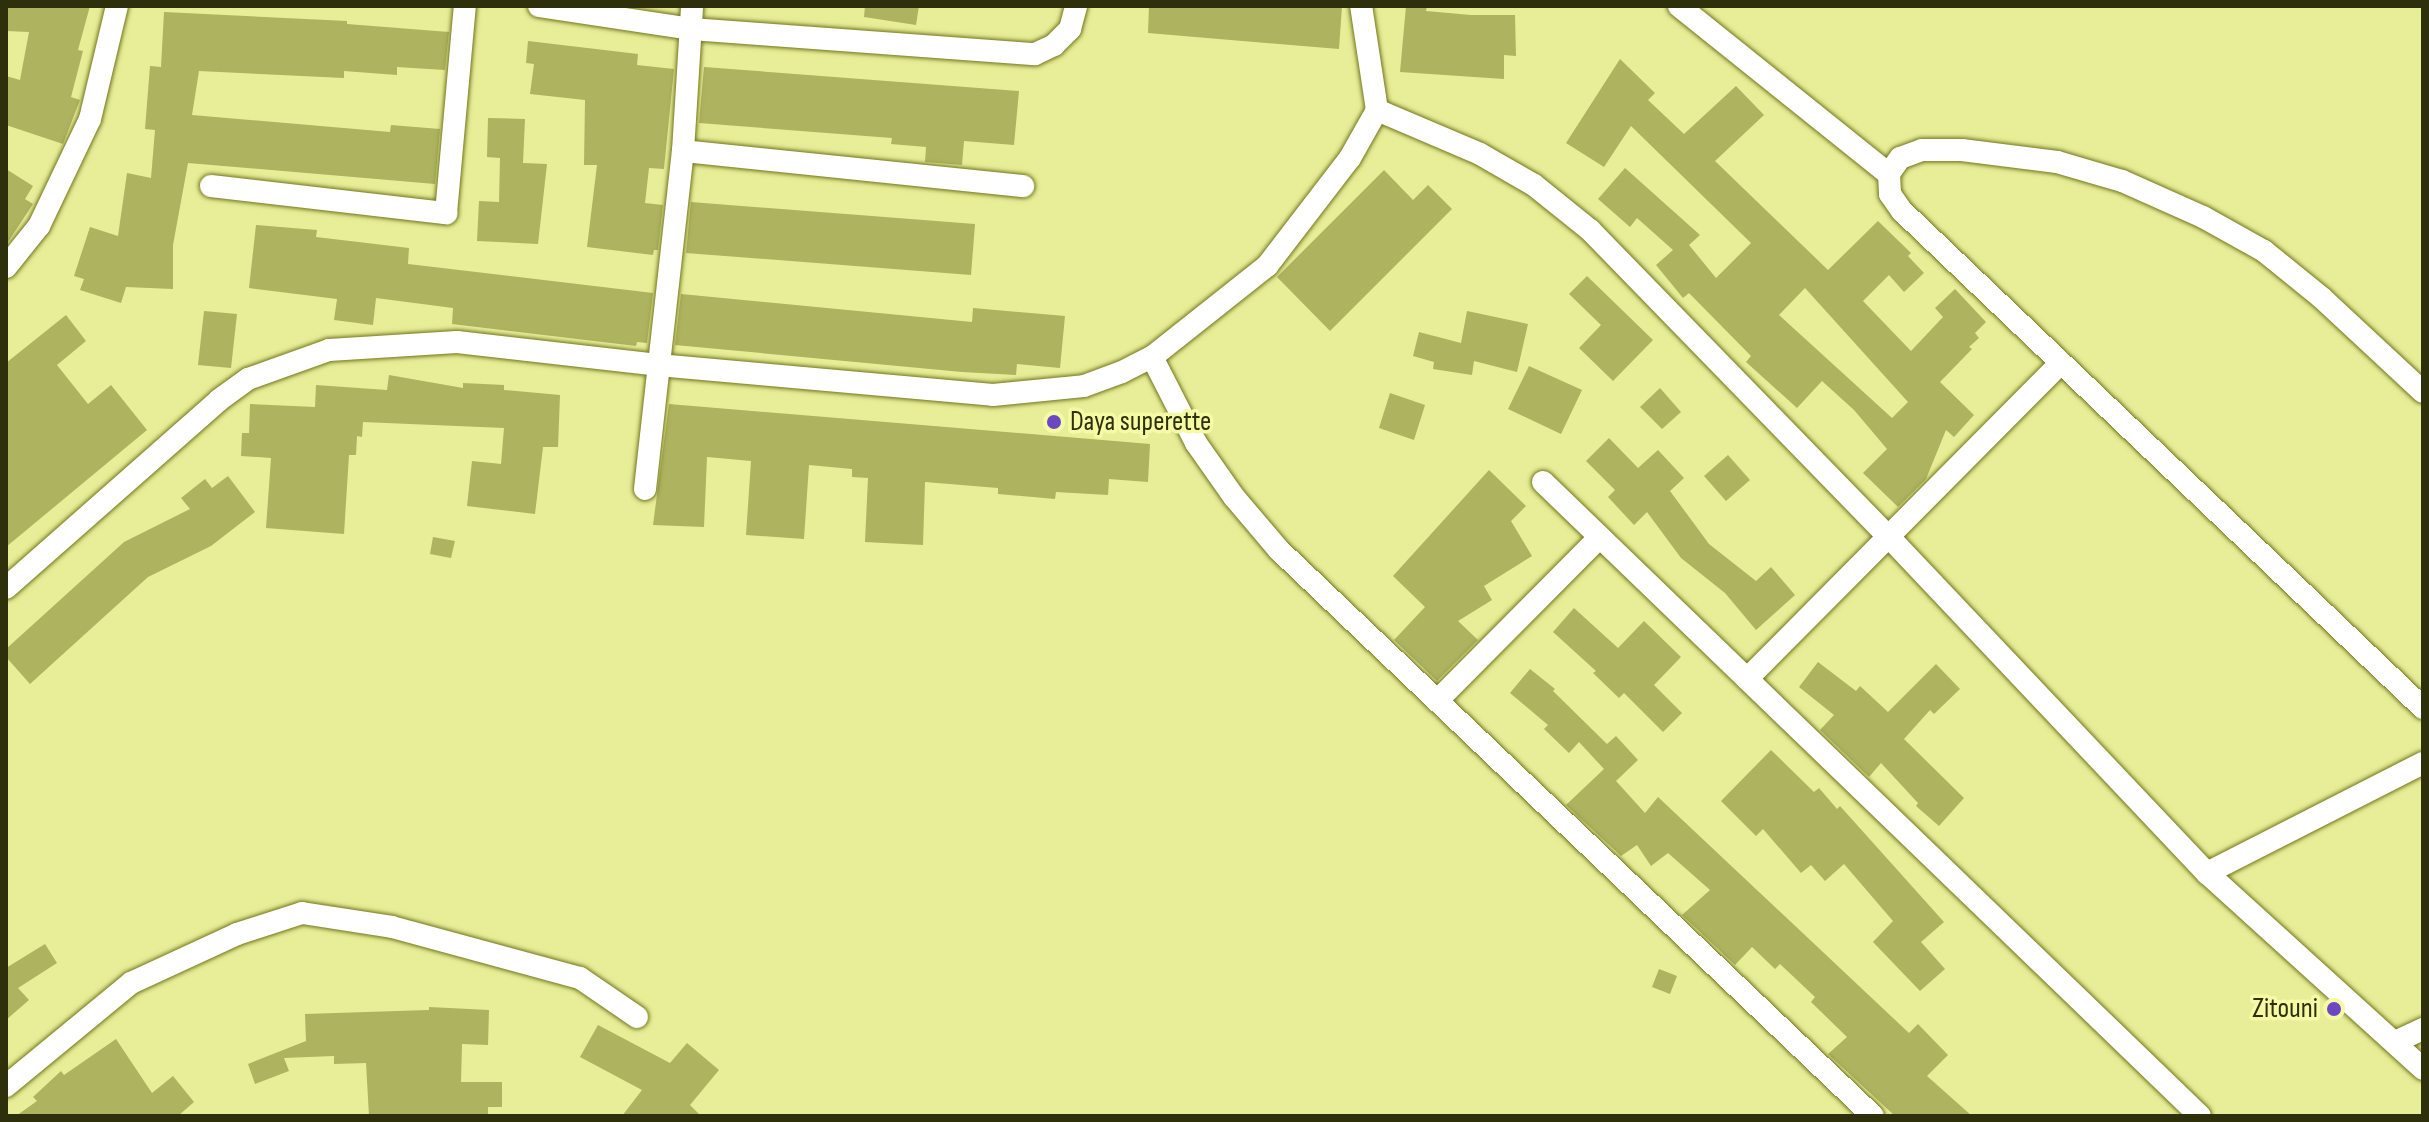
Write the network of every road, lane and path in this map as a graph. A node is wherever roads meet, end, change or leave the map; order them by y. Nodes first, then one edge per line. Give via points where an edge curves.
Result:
1 (117, 6) edge
2 (465, 6) edge
3 (539, 6) edge
4 (692, 6) edge
5 (1076, 6) edge
6 (1361, 6) edge
7 (1679, 6) edge
8 (691, 29) junction
9 (1377, 110) junction
10 (683, 151) junction
11 (1889, 174) junction
12 (211, 186) dead end
13 (1023, 186) dead end
14 (6, 267) edge
15 (1152, 357) junction
16 (2061, 363) junction
17 (658, 365) junction
18 (2423, 392) edge
19 (1543, 482) dead end
20 (645, 489) dead end
21 (1600, 537) junction
22 (1889, 537) junction
23 (6, 588) edge
24 (1747, 679) junction
25 (1437, 701) junction
26 (2423, 708) edge
27 (2423, 763) edge
28 (2207, 873) junction
29 (637, 1017) dead end
30 (2423, 1029) edge
31 (2395, 1042) junction
32 (2423, 1069) edge
33 (6, 1086) edge
34 (1873, 1116) edge
35 (2200, 1116) edge

1 - 14 street via 90,119 39,226
2 - 12 street via 446,213
3 - 8 street
4 - 8 street
5 - 8 street via 1070,29 1035,54
6 - 9 street
7 - 11 street
8 - 10 street
9 - 15 street via 1350,158 1267,266
9 - 22 street via 1480,154 1534,185 1590,230
10 - 13 street
10 - 17 street
11 - 16 street via 1890,194 1902,211
11 - 18 street via 1900,158 1922,150 1962,150 2057,162 2122,181 2264,251
15 - 17 street via 1084,386 993,395
15 - 25 street via 1196,443 1234,497 1279,550
16 - 22 street
16 - 26 street
17 - 20 street
17 - 23 street via 457,342 329,350 285,363 248,379 219,400
19 - 21 street
21 - 24 street
21 - 25 street
22 - 24 street
22 - 28 street
24 - 35 street
25 - 34 street
27 - 28 street
28 - 31 street
29 - 33 street via 580,978 392,927 302,913 237,934 131,983
30 - 31 street
31 - 32 street

